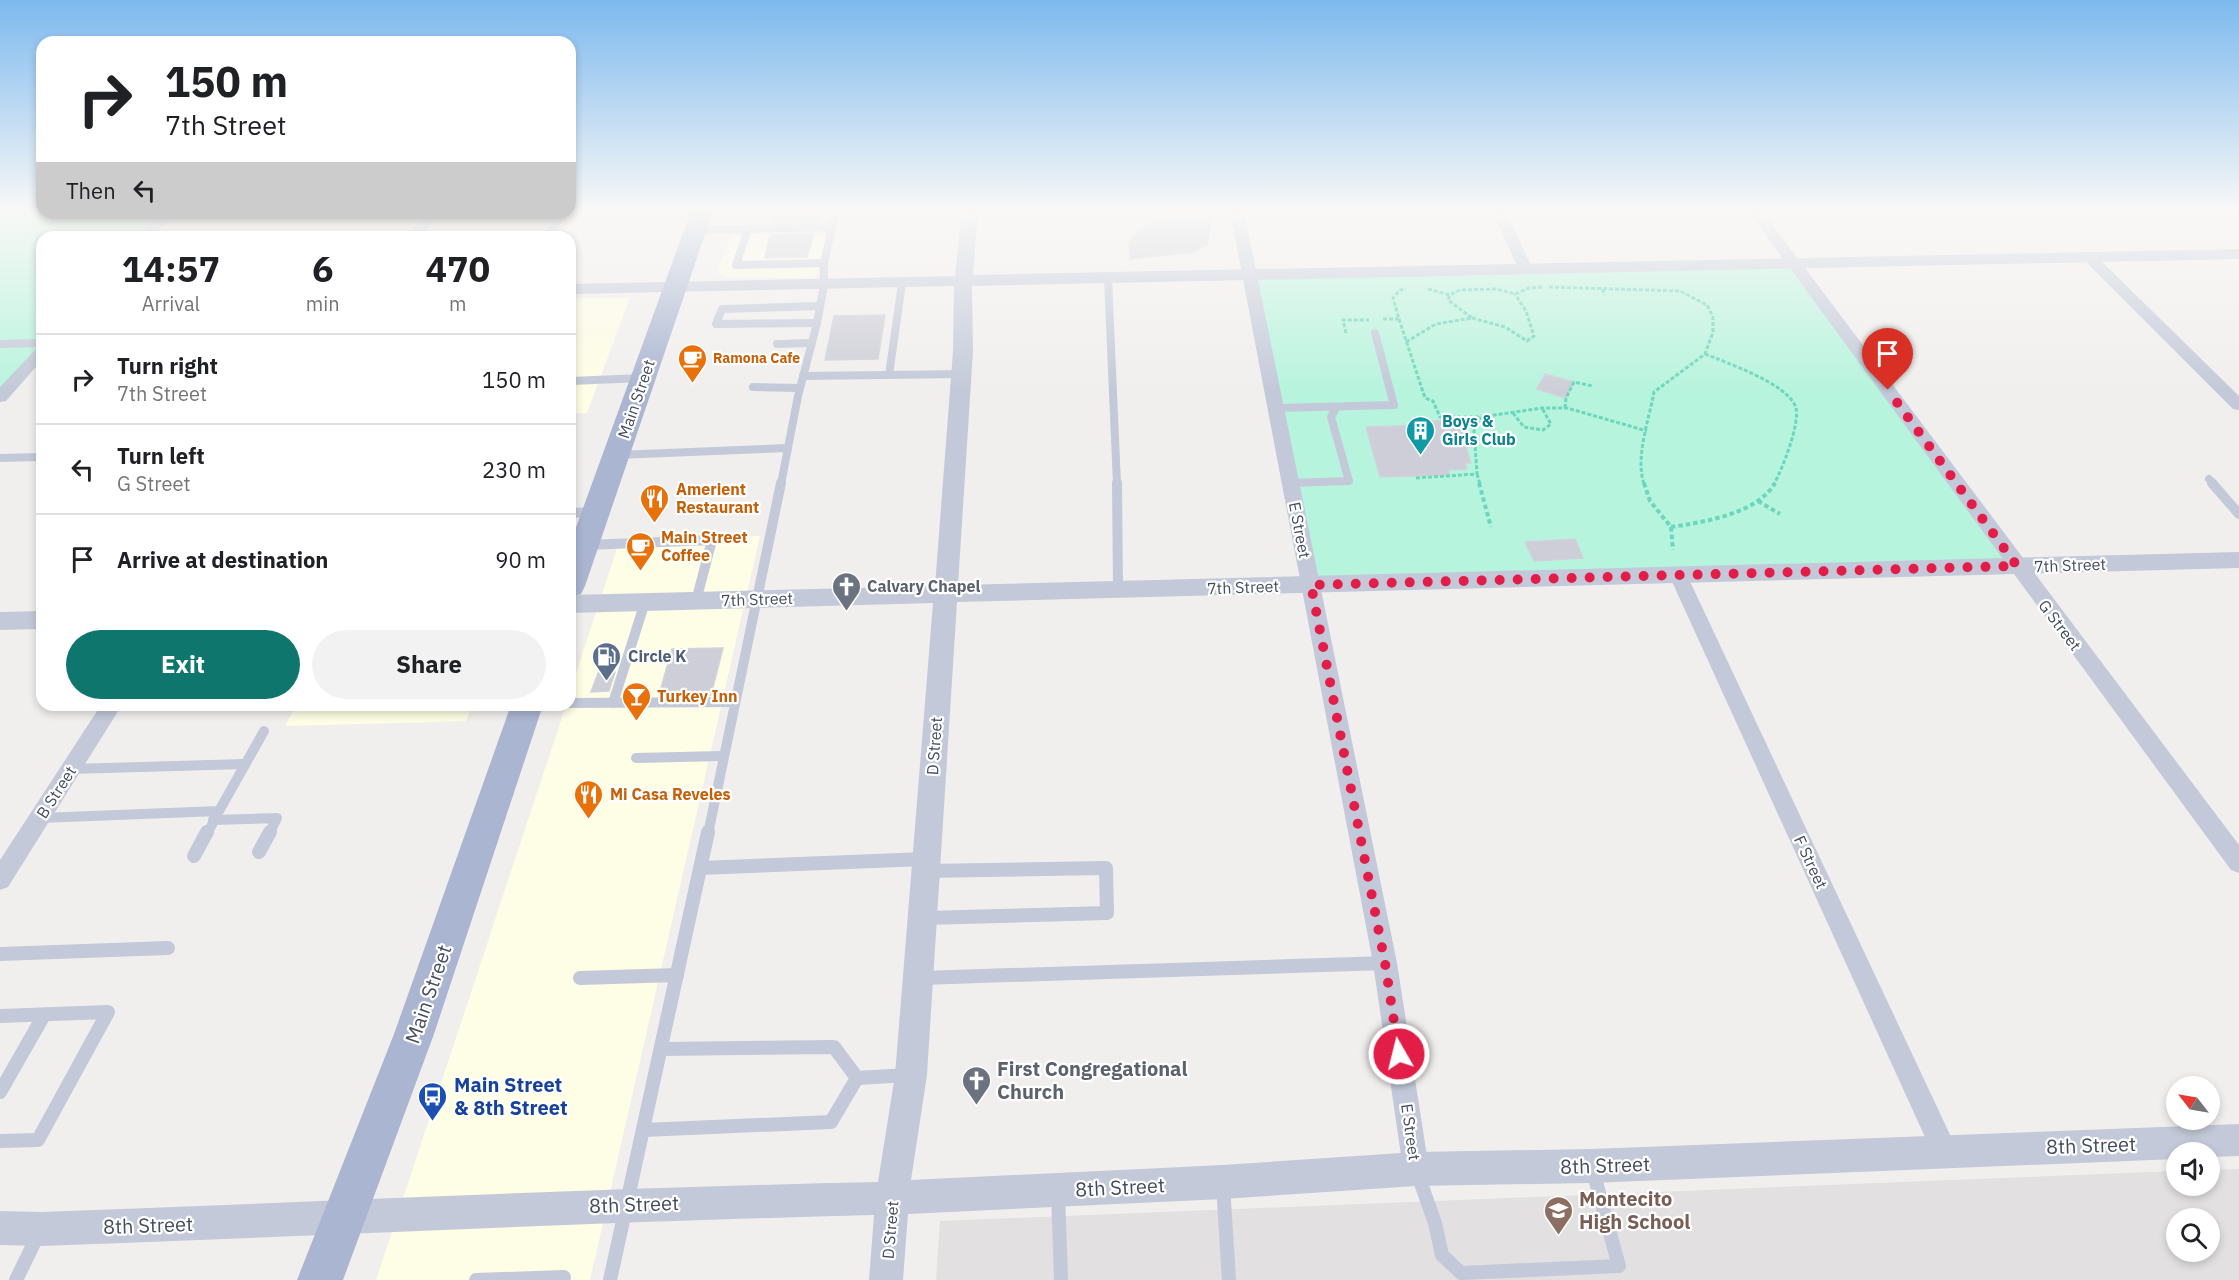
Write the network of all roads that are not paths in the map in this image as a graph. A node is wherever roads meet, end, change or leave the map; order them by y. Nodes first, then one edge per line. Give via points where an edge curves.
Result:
1 (682, 271) edge
2 (824, 271) edge
3 (965, 271) edge
4 (1249, 271) edge
5 (1400, 271) edge
6 (1801, 271) edge
7 (2103, 271) edge
8 (1250, 274) junction
9 (1108, 278) junction
10 (964, 282) junction
11 (902, 283) junction
12 (824, 285) junction
13 (676, 287) junction
14 (576, 289) edge
15 (819, 306) junction
16 (817, 323) junction
17 (1375, 333) dead end
18 (36, 343) edge
19 (811, 343) junction
20 (0, 344) edge
21 (777, 344) dead end
22 (36, 358) edge
23 (962, 374) junction
24 (889, 375) junction
25 (643, 378) junction
26 (576, 381) edge
27 (802, 382) junction
28 (2239, 385) edge
29 (2219, 386) junction
30 (753, 387) dead end
31 (0, 397) edge
32 (2239, 405) edge
33 (1277, 408) junction
34 (1336, 408) junction
35 (788, 448) junction
36 (617, 454) junction
37 (36, 457) edge
38 (0, 458) edge
39 (2209, 479) dead end
40 (1291, 483) junction
41 (583, 512) edge
42 (2239, 514) edge
43 (585, 545) junction
44 (2239, 560) edge
45 (2017, 566) junction
46 (576, 570) edge
47 (1678, 575) junction
48 (1311, 585) junction
49 (1118, 590) junction
50 (946, 594) junction
51 (759, 599) junction
52 (696, 601) junction
53 (645, 602) junction
54 (576, 604) edge
55 (36, 620) edge
56 (0, 621) edge
57 (734, 702) junction
58 (576, 703) edge
59 (613, 703) junction
60 (108, 711) edge
61 (525, 711) edge
62 (264, 731) dead end
63 (723, 756) junction
64 (636, 758) dead end
65 (245, 764) junction
66 (71, 769) junction
67 (216, 816) junction
68 (39, 818) junction
69 (259, 852) dead end
70 (194, 856) dead end
71 (2239, 863) edge
72 (926, 866) junction
73 (700, 868) junction
74 (0, 880) edge
75 (922, 918) junction
76 (168, 948) dead end
77 (0, 954) edge
78 (1385, 963) junction
79 (677, 975) junction
80 (580, 978) dead end
81 (917, 978) junction
82 (44, 1014) junction
83 (0, 1016) edge
84 (661, 1049) junction
85 (911, 1075) junction
86 (857, 1078) junction
87 (0, 1092) edge
88 (644, 1130) junction
89 (2239, 1140) edge
90 (0, 1141) edge
91 (1944, 1150) junction
92 (1591, 1166) junction
93 (1416, 1169) junction
94 (1222, 1182) junction
95 (1058, 1190) junction
96 (892, 1198) junction
97 (626, 1204) junction
98 (342, 1218) junction
99 (0, 1228) edge
100 (41, 1229) junction
101 (16, 1280) edge
102 (320, 1280) edge
103 (476, 1280) edge
104 (563, 1280) edge
105 (610, 1280) edge
106 (886, 1280) edge
107 (1061, 1280) edge
108 (1229, 1280) edge

1 - 13 main road, Main Street
2 - 12 lane
3 - 10 street, D Street
4 - 8 street, E Street
5 - 8 street
6 - 45 street, G Street
7 - 29 street
8 - 9 street
8 - 33 street, E Street
9 - 10 street
9 - 49 lane
10 - 11 street
10 - 23 street, D Street
11 - 12 street
11 - 24 lane
12 - 13 street
12 - 15 lane
13 - 14 street
13 - 25 main road, Main Street
15 - 16 lane
15 - 16 lane via 722,309 716,324
16 - 19 lane
17 - 34 lane via 1394,405
18 - 20 lane
19 - 21 lane
19 - 27 lane
22 - 31 street
23 - 24 lane
23 - 50 street, D Street
24 - 27 lane
25 - 26 lane
25 - 36 main road, Main Street
27 - 30 lane
27 - 35 lane
28 - 29 street
29 - 32 street
33 - 34 lane
33 - 40 street, E Street
34 - 40 lane via 1331,417 1349,481
35 - 36 lane
35 - 51 lane
36 - 41 main road, Main Street
37 - 38 lane
39 - 42 lane
40 - 48 street, E Street
41 - 43 main road, Main Street
43 - 46 main road, Main Street
43 - 52 lane via 712,540
44 - 45 street, 7th Street
45 - 47 street, 7th Street
45 - 71 street, G Street
47 - 48 street, 7th Street
47 - 91 street, F Street
48 - 49 street, 7th Street
48 - 78 street, E Street
49 - 50 street, 7th Street
50 - 51 street, 7th Street
50 - 72 street, D Street
51 - 52 street, 7th Street
51 - 57 lane
52 - 53 street, 7th Street
53 - 54 street, 7th Street
53 - 59 lane
55 - 56 street
57 - 59 lane
57 - 63 lane
58 - 59 lane
60 - 66 street, B Street
61 - 98 main road, Main Street via 414,1034
62 - 65 lane
63 - 64 lane
63 - 73 lane
65 - 66 lane
65 - 67 lane
66 - 68 street, B Street
67 - 68 lane
67 - 69 lane via 277,818
67 - 70 lane
68 - 74 street, B Street
72 - 73 lane
72 - 75 street, D Street
72 - 75 lane via 1106,868 1107,913
73 - 79 lane
75 - 81 street, D Street
76 - 77 lane
78 - 81 lane
78 - 93 street, E Street
79 - 80 lane
79 - 84 lane
81 - 85 street, D Street
82 - 83 lane
82 - 87 lane
82 - 90 lane via 108,1012 38,1140
84 - 86 lane via 834,1047
84 - 88 lane
85 - 86 lane
85 - 96 street, D Street
86 - 88 lane via 831,1122
88 - 97 lane
89 - 91 street, 8th Street
91 - 92 street, 8th Street
92 - 93 street, 8th Street
92 - 93 lane via 1619,1266 1461,1273 1442,1255
93 - 94 street, 8th Street
94 - 95 street, 8th Street
94 - 108 lane
95 - 96 street, 8th Street
95 - 107 lane
96 - 97 street, 8th Street
96 - 106 street, D Street
97 - 98 street, 8th Street
97 - 105 lane
98 - 100 street, 8th Street
98 - 102 main road, Main Street
99 - 100 street, 8th Street
100 - 101 lane
103 - 104 lane via 564,1277

